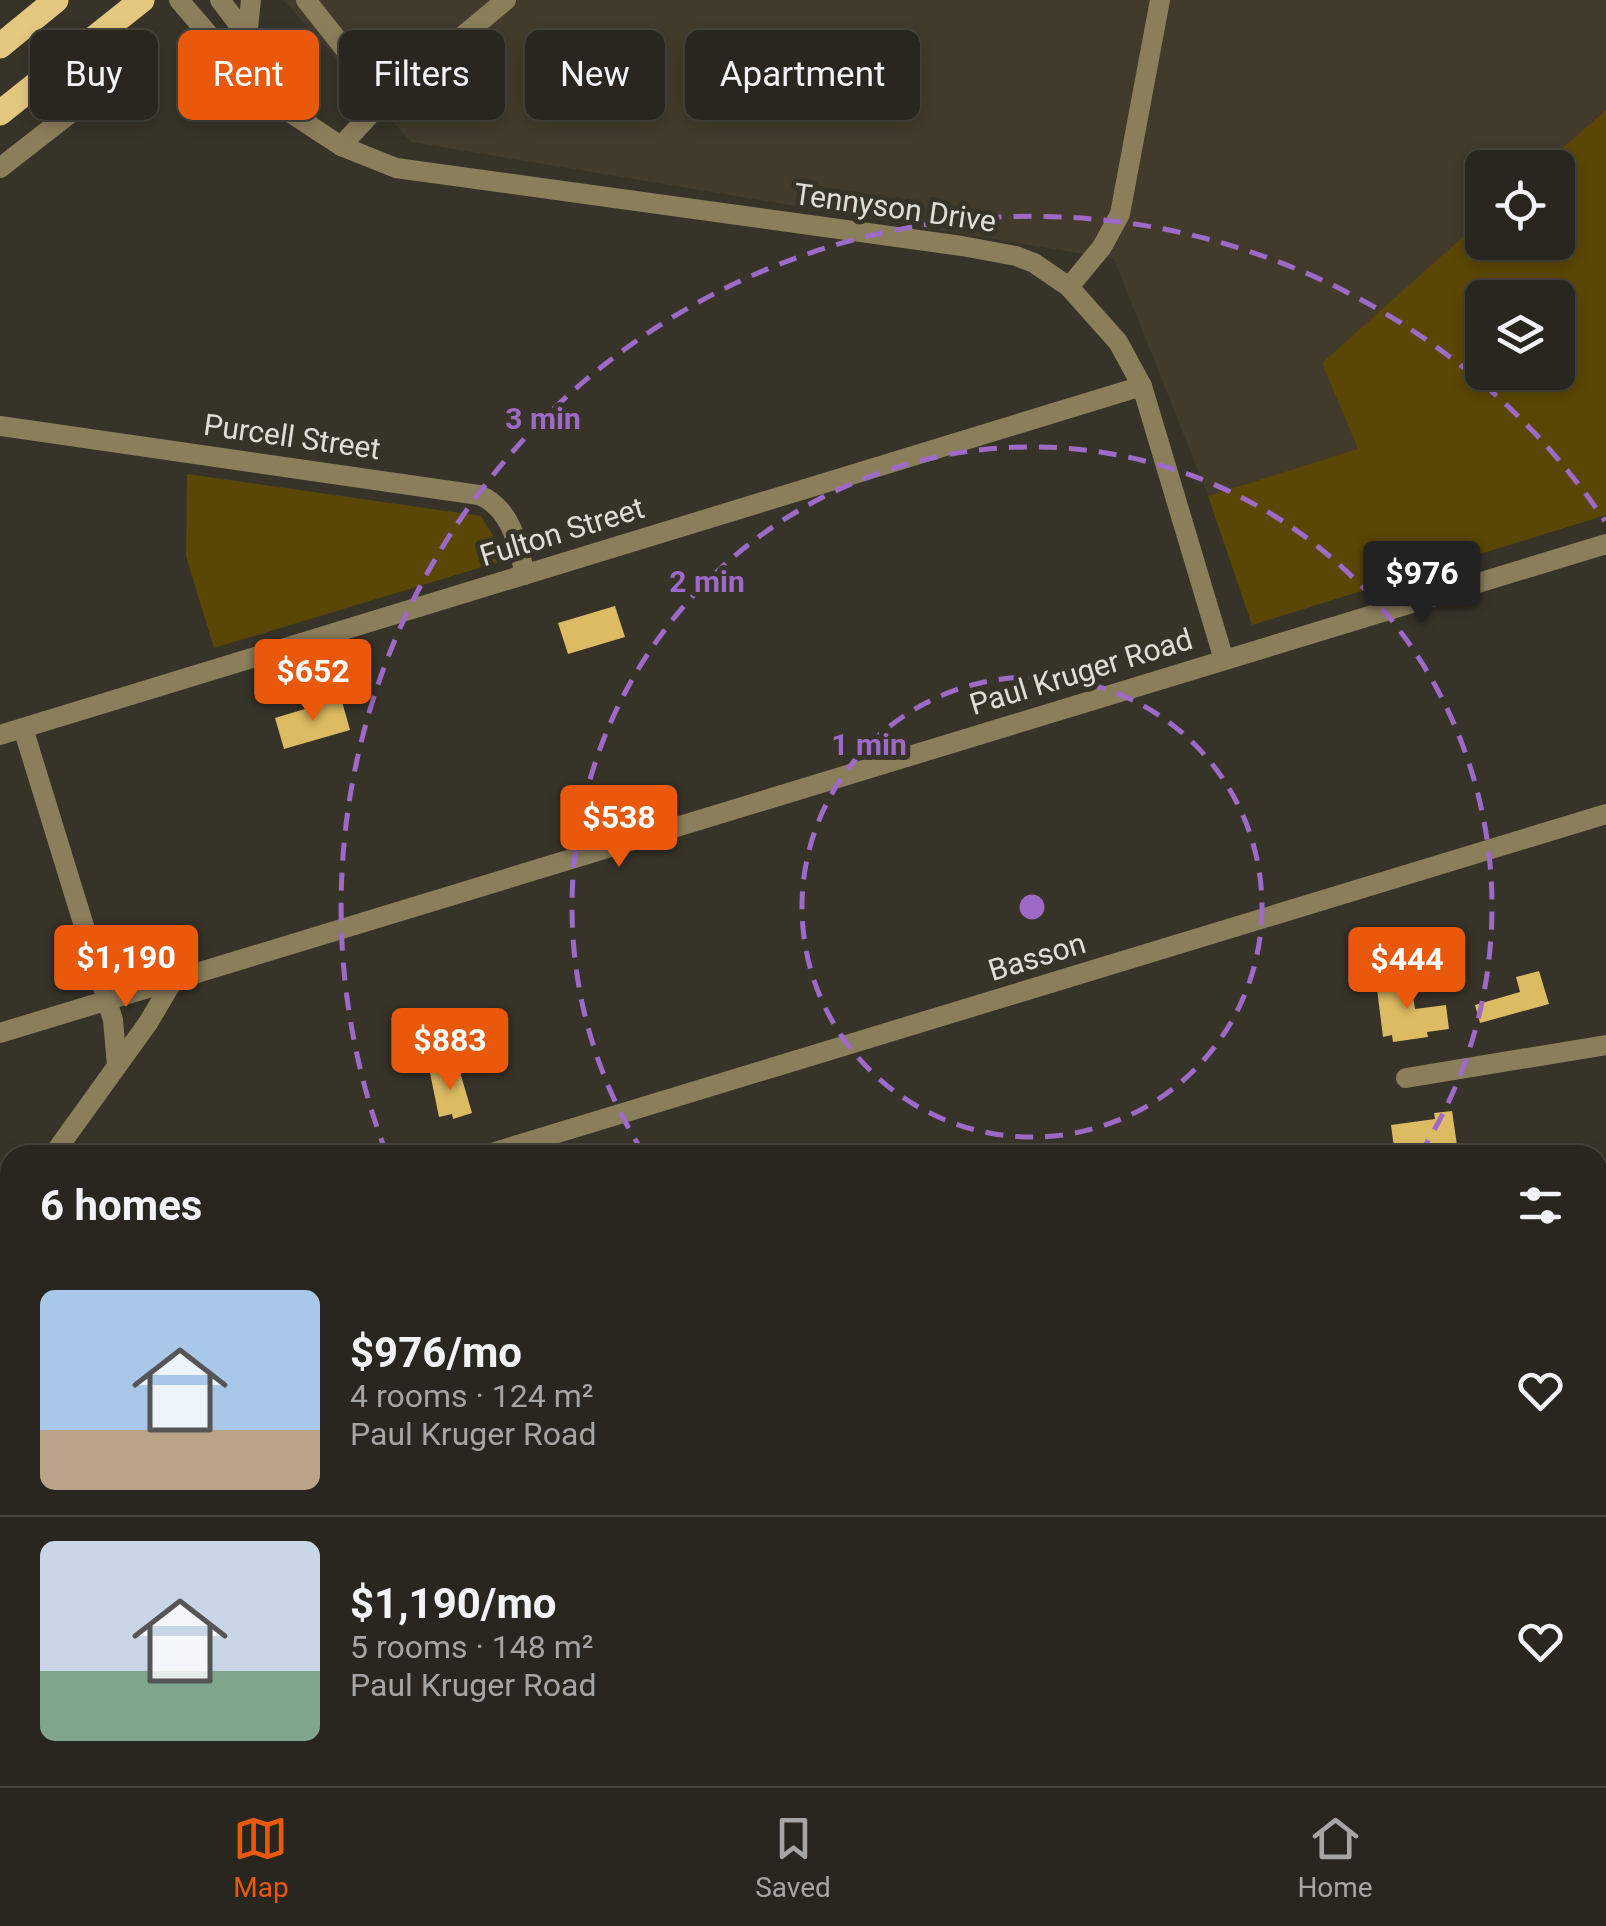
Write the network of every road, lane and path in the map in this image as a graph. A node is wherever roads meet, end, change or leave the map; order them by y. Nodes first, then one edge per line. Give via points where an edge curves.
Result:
1 (56, 0) edge
2 (142, 0) edge
3 (178, 0) edge
4 (220, 0) edge
5 (251, 0) edge
6 (306, 0) edge
7 (506, 0) edge
8 (1160, 0) edge
9 (242, 30) edge
10 (248, 30) edge
11 (469, 30) edge
12 (339, 42) edge
13 (0, 46) edge
14 (0, 113) edge
15 (62, 120) edge
16 (365, 120) edge
17 (308, 122) joint
18 (340, 146) junction
19 (0, 168) edge
20 (1069, 287) junction
21 (1142, 386) junction
22 (0, 426) edge
23 (1606, 544) edge
24 (526, 574) junction
25 (1224, 660) junction
26 (23, 728) junction
27 (0, 736) edge
28 (1606, 814) edge
29 (174, 980) junction
30 (105, 1001) junction
31 (0, 1033) edge
32 (1606, 1045) edge
33 (116, 1065) junction
34 (1406, 1078) dead end
35 (60, 1145) edge
36 (518, 1145) edge

1 - 13 main road
2 - 14 main road
3 - 17 street, Tennyson Drive via 233,64
4 - 9 street, Tennyson Drive
5 - 10 street
6 - 12 street
7 - 11 street
8 - 20 street via 1120,214
15 - 19 street
16 - 18 street
17 - 18 street, Tennyson Drive
18 - 20 street, Tennyson Drive via 429,174 998,252 1034,263
20 - 21 street, Tennyson Drive via 1118,342
21 - 24 street, Fulton Street
21 - 25 street, Tennyson Drive
22 - 24 street, Purcell Street via 480,494 512,527
23 - 25 street, Paul Kruger Road
24 - 26 street, Fulton Street
25 - 29 street, Paul Kruger Road
26 - 27 street, Fulton Street
26 - 30 street
28 - 36 street, Basson
29 - 30 street, Paul Kruger Road
29 - 33 street
30 - 31 street, Paul Kruger Road
30 - 33 street
32 - 34 street
33 - 35 street

